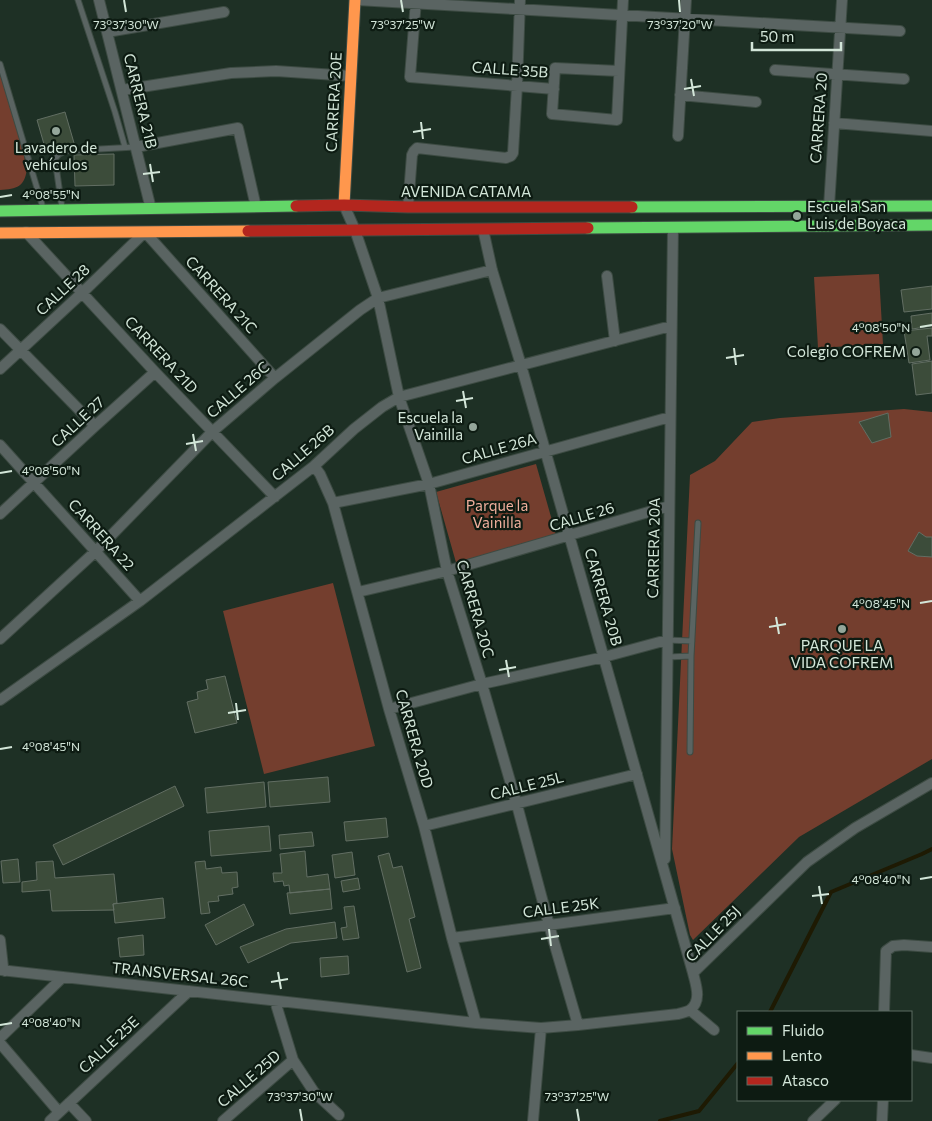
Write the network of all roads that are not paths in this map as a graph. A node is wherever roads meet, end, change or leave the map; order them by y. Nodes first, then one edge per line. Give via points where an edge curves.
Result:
1 (78, 0) edge
2 (99, 0) edge
3 (356, 0) edge
4 (623, 0) edge
5 (686, 0) edge
6 (842, 0) edge
7 (416, 2) edge
8 (519, 5) edge
9 (224, 12) dead end
10 (622, 15) junction
11 (685, 19) junction
12 (840, 28) junction
13 (900, 31) dead end
14 (107, 32) junction
15 (0, 64) edge
16 (775, 70) dead end
17 (619, 71) junction
18 (837, 75) junction
19 (351, 76) junction
20 (904, 79) dead end
21 (517, 86) junction
22 (554, 89) junction
23 (122, 90) junction
24 (680, 95) junction
25 (756, 102) dead end
26 (834, 123) junction
27 (932, 130) edge
28 (678, 136) dead end
29 (125, 147) junction
30 (136, 147) junction
31 (344, 205) junction
32 (932, 206) edge
33 (256, 207) junction
34 (408, 207) junction
35 (829, 207) junction
36 (151, 209) junction
37 (62, 210) junction
38 (0, 211) edge
39 (44, 211) junction
40 (932, 225) edge
41 (673, 227) junction
42 (483, 229) junction
43 (355, 230) junction
44 (26, 232) junction
45 (145, 232) junction
46 (2, 235) edge
47 (492, 270) junction
48 (607, 276) dead end
49 (82, 294) junction
50 (378, 298) junction
51 (672, 326) junction
52 (0, 329) edge
53 (615, 340) junction
54 (20, 350) junction
55 (521, 365) junction
56 (0, 369) edge
57 (155, 372) junction
58 (275, 378) junction
59 (399, 396) junction
60 (670, 417) junction
61 (94, 426) junction
62 (212, 432) junction
63 (0, 446) edge
64 (546, 452) junction
65 (314, 466) junction
66 (34, 484) junction
67 (430, 484) junction
68 (275, 497) junction
69 (334, 503) junction
70 (669, 506) junction
71 (0, 514) edge
72 (698, 523) dead end
73 (570, 536) junction
74 (96, 551) junction
75 (447, 571) junction
76 (358, 592) junction
77 (140, 600) junction
78 (0, 639) edge
79 (667, 640) junction
80 (692, 641) junction
81 (691, 656) junction
82 (604, 657) junction
83 (667, 657) junction
84 (482, 684) junction
85 (0, 700) edge
86 (390, 709) junction
87 (690, 752) dead end
88 (637, 774) junction
89 (932, 783) edge
90 (517, 804) junction
91 (424, 826) junction
92 (664, 869) junction
93 (675, 908) junction
94 (549, 925) junction
95 (452, 938) junction
96 (0, 940) edge
97 (932, 947) edge
98 (2, 968) edge
99 (694, 973) junction
100 (63, 977) junction
101 (189, 991) junction
102 (275, 1001) junction
103 (690, 1010) junction
104 (884, 1011) edge
105 (476, 1023) junction
106 (578, 1025) junction
107 (541, 1028) junction
108 (714, 1030) dead end
109 (0, 1038) edge
110 (0, 1043) edge
111 (912, 1055) edge
112 (932, 1058) edge
113 (294, 1060) junction
114 (834, 1101) edge
115 (883, 1101) edge
116 (69, 1103) junction
117 (59, 1112) junction
118 (340, 1115) dead end
119 (50, 1121) edge
120 (86, 1121) edge
121 (223, 1121) edge
122 (533, 1121) edge
123 (814, 1121) edge
124 (882, 1121) edge

1 - 29 lane
2 - 14 street, CARRERA 21B
3 - 7 street
3 - 19 main road, CARRERA 20E
4 - 10 street
5 - 11 street
6 - 12 street, CARRERA 20
7 - 8 street
7 - 21 street, CALLE 35B via 410,77
8 - 10 street
8 - 21 street
9 - 14 street
10 - 11 street
10 - 17 street
11 - 12 street
11 - 24 street
12 - 13 street
12 - 18 street, CARRERA 20
14 - 23 street, CARRERA 21B
15 - 39 lane
16 - 18 street
17 - 22 street, CALLE 35B via 556,68
17 - 22 street via 616,120 552,114
18 - 20 street
18 - 26 street, CARRERA 20
19 - 23 street via 276,71 230,74
19 - 31 main road, CARRERA 20E
21 - 22 street, CALLE 35B
21 - 34 street via 511,156 417,148 412,155
23 - 30 street, CARRERA 21B
24 - 25 street
24 - 28 street
26 - 27 street
26 - 35 street, CARRERA 20
29 - 30 lane
29 - 37 lane via 59,154 55,159
30 - 33 street via 238,128
30 - 36 street, CARRERA 21B
31 - 33 main road, AVENIDA CATAMA
31 - 34 main road, AVENIDA CATAMA
31 - 43 street, CARRERA 20C
32 - 35 main road, AVENIDA CATAMA
33 - 36 main road, AVENIDA CATAMA
34 - 35 main road, AVENIDA CATAMA
36 - 37 main road, AVENIDA CATAMA
37 - 39 main road, AVENIDA CATAMA
38 - 39 main road, AVENIDA CATAMA
40 - 41 main road
41 - 42 main road
41 - 51 street, CARRERA 20A
42 - 43 main road
42 - 47 street, CARRERA 20B
43 - 45 main road
43 - 50 street, CARRERA 20C
44 - 45 main road
44 - 46 main road
44 - 49 street, CARRERA 21D
45 - 49 street, CALLE 28
45 - 58 street, CARRERA 21C
47 - 50 street, CALLE 26C
47 - 55 street, CARRERA 20B
48 - 53 street
49 - 54 street, CALLE 28
49 - 57 street, CARRERA 21D
50 - 58 street, CALLE 26C
50 - 59 street, CARRERA 20C
51 - 53 street, CALLE 26B
51 - 60 street, CARRERA 20A
52 - 54 street
53 - 55 street, CALLE 26B
54 - 56 street, CALLE 28
54 - 61 street
55 - 59 street, CALLE 26B
55 - 64 street, CARRERA 20B
57 - 61 street, CALLE 27
57 - 62 street, CARRERA 21D
58 - 62 street, CALLE 26C
59 - 65 street, CALLE 26B via 361,423
59 - 67 street, CARRERA 20C
60 - 64 street, CALLE 26A
60 - 70 street, CARRERA 20A
61 - 66 street, CALLE 27
62 - 68 street, CARRERA 21D
62 - 74 street, CALLE 26C
63 - 66 street, CARRERA 22
64 - 67 street, CALLE 26A
64 - 73 street, CARRERA 20B
65 - 68 street, CALLE 26B
65 - 69 street, CARRERA 20D
66 - 71 street, CALLE 27
66 - 74 street, CARRERA 22
67 - 69 street, CALLE 26A
67 - 75 street, CARRERA 20C
68 - 77 street, CALLE 26B
69 - 76 street, CARRERA 20D
70 - 73 street, CALLE 26
70 - 79 street, CARRERA 20A
72 - 80 lane
73 - 75 street, CALLE 26
73 - 82 street, CARRERA 20B
74 - 77 street, CARRERA 22
74 - 78 street, CALLE 26C
75 - 76 street, CALLE 26
75 - 84 street, CARRERA 20C
76 - 86 street, CARRERA 20D
77 - 85 street, CALLE 26B
79 - 80 lane
79 - 82 street
79 - 83 street, CARRERA 20A
80 - 81 lane
81 - 83 lane
81 - 87 lane
82 - 84 street
82 - 88 street, CARRERA 20B
83 - 92 street, CARRERA 20A
84 - 86 street
84 - 90 street, CARRERA 20C
86 - 91 street, CARRERA 20D
88 - 90 street, CALLE 25L
88 - 92 street, CARRERA 20B
89 - 99 street, CALLE 25J via 855,828 807,862
90 - 91 street, CALLE 25L
90 - 94 street, CARRERA 20C
91 - 95 street, CARRERA 20D
92 - 93 street, CARRERA 20B
93 - 94 street, CALLE 25K
93 - 99 street, CARRERA 20B
94 - 95 street, CALLE 25K
94 - 106 street, CARRERA 20C
95 - 105 street, CARRERA 20D
96 - 98 street
97 - 104 street via 904,945 886,951
98 - 100 street, TRANSVERSAL 26C
99 - 103 street, CALLE 25J via 698,995
100 - 101 street, TRANSVERSAL 26C
100 - 109 street
101 - 102 street, TRANSVERSAL 26C
101 - 116 street, CALLE 25E
102 - 105 street, TRANSVERSAL 26C
102 - 113 street
103 - 106 street
103 - 108 street
105 - 107 street
106 - 107 street
107 - 122 street
110 - 117 street
111 - 112 street
113 - 118 street via 314,1092
113 - 121 street, CALLE 25D
114 - 123 street
115 - 124 street
116 - 117 street, CALLE 25E
116 - 120 street
117 - 119 street, CALLE 25E

